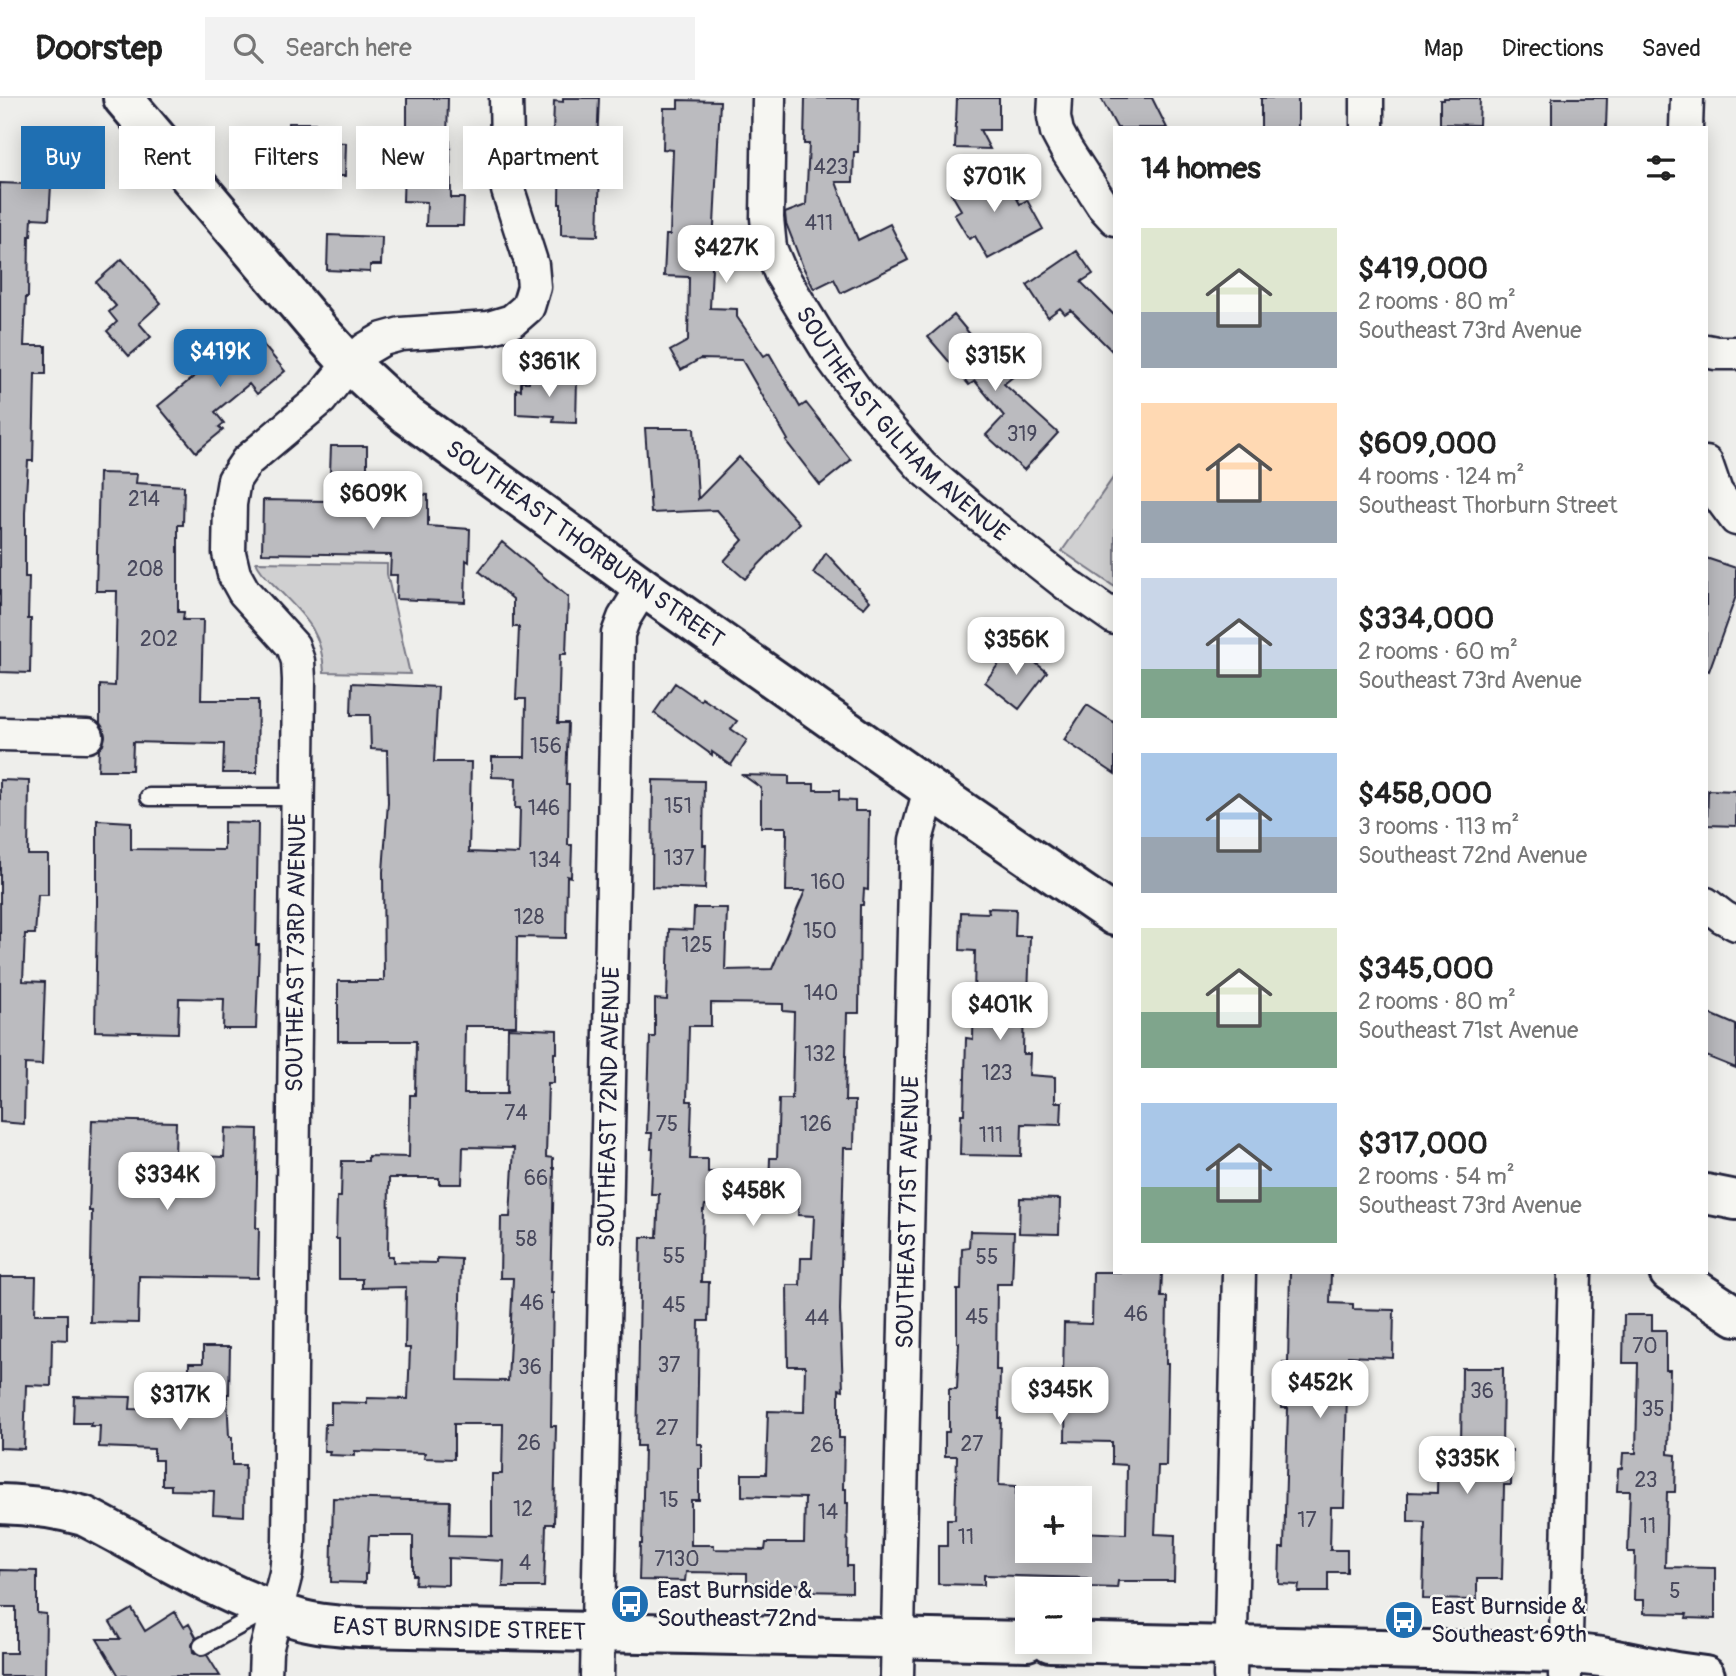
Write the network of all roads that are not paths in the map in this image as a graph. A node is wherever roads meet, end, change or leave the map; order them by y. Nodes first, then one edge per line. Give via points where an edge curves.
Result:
1 (123, 98) edge
2 (506, 98) edge
3 (769, 98) edge
4 (1055, 98) edge
5 (1367, 98) edge
6 (1687, 98) edge
7 (1367, 126) edge
8 (1686, 126) edge
9 (1113, 217) edge
10 (1708, 351) edge
11 (1736, 354) edge
12 (349, 364) junction
13 (1708, 469) edge
14 (1736, 519) edge
15 (643, 587) junction
16 (1113, 617) edge
17 (0, 734) edge
18 (87, 736) dead end
19 (930, 789) junction
20 (149, 797) dead end
21 (298, 797) junction
22 (1708, 906) edge
23 (1113, 915) edge
24 (1736, 924) edge
25 (1708, 1194) edge
26 (1736, 1200) edge
27 (1239, 1274) edge
28 (1575, 1274) edge
29 (1673, 1274) edge
30 (1736, 1316) edge
31 (0, 1504) edge
32 (272, 1610) junction
33 (598, 1632) junction
34 (898, 1638) junction
35 (1015, 1641) edge
36 (202, 1646) dead end
37 (1092, 1646) edge
38 (1230, 1661) edge
39 (1565, 1665) edge
40 (265, 1676) edge
41 (597, 1676) edge
42 (897, 1676) edge
43 (1705, 1676) edge

1 - 12 street, SOUTHEAST THORBURN STREET
2 - 12 street via 508,190 532,265 534,287 528,307 512,321 489,328 383,339
3 - 16 street, SOUTHEAST GILHAM AVENUE via 770,248 833,359 922,467
4 - 9 street via 1057,132
5 - 7 street
6 - 8 street
10 - 11 street
12 - 15 street, SOUTHEAST THORBURN STREET via 408,416
12 - 21 street, SOUTHEAST 73RD AVENUE via 321,399 247,461 234,480 230,504 229,553 234,574 244,592 293,646 298,661
13 - 14 street via 1716,492
15 - 19 street, SOUTHEAST THORBURN STREET
15 - 33 street, SOUTHEAST 72ND AVENUE via 618,634
17 - 18 street
19 - 23 street, SOUTHEAST THORBURN STREET
19 - 34 street, SOUTHEAST 71ST AVENUE via 916,840
20 - 21 lane
21 - 32 street, SOUTHEAST 73RD AVENUE via 289,1541 286,1573
22 - 24 street
25 - 26 street
27 - 38 street
28 - 39 street
29 - 30 street
31 - 32 street, EAST BURNSIDE STREET via 84,1516 220,1588
32 - 33 street, EAST BURNSIDE STREET via 361,1628
32 - 36 lane
32 - 40 street, SOUTHEAST 73RD AVENUE
33 - 34 street, EAST BURNSIDE STREET
33 - 41 street, SOUTHEAST 72ND AVENUE
34 - 35 street, EAST BURNSIDE STREET
34 - 42 street, SOUTHEAST 71ST AVENUE
37 - 38 street
38 - 39 street
39 - 43 street via 1624,1661

